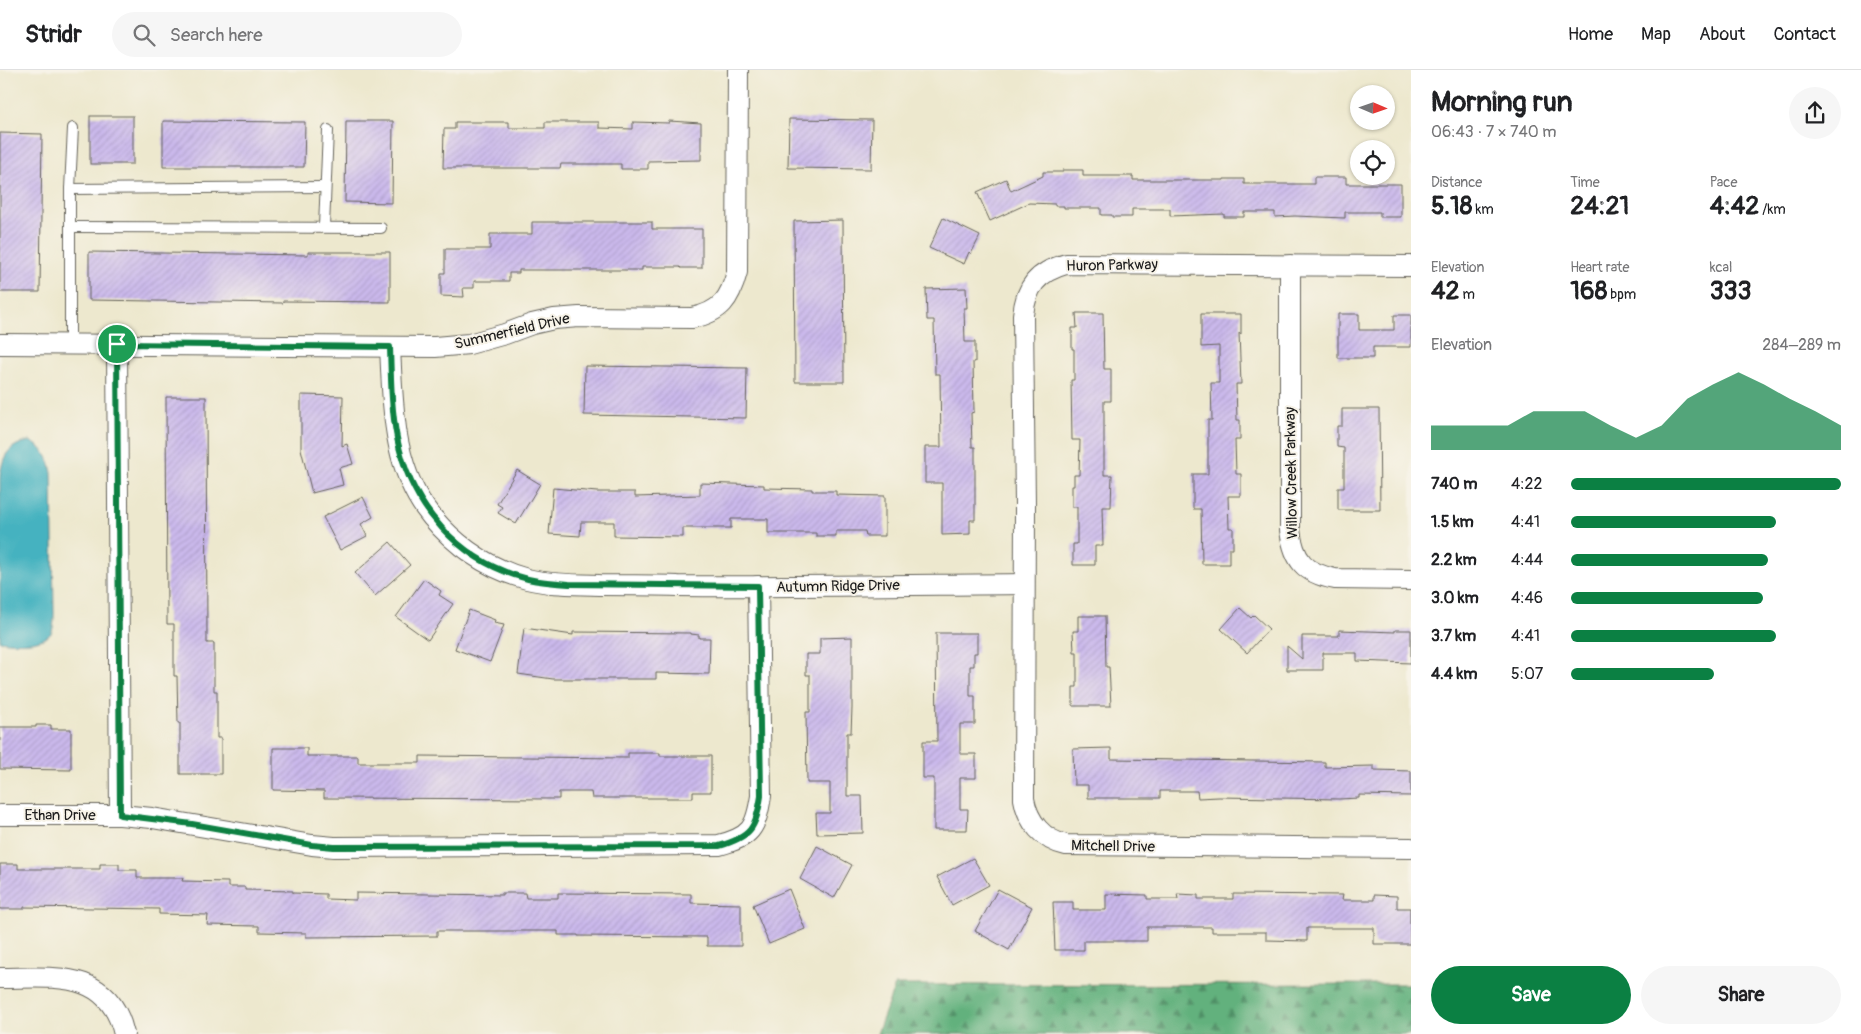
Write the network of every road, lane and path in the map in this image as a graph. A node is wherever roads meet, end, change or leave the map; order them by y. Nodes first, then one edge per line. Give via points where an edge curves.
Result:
1 (738, 70) edge
2 (73, 128) dead end
3 (328, 130) dead end
4 (325, 187) junction
5 (70, 189) junction
6 (70, 227) junction
7 (324, 227) junction
8 (381, 228) dead end
9 (1290, 265) junction
10 (1411, 266) edge
11 (0, 344) edge
12 (70, 344) junction
13 (117, 344) junction
14 (390, 347) junction
15 (1411, 580) edge
16 (1024, 584) junction
17 (758, 586) junction
18 (0, 815) edge
19 (120, 815) junction
20 (1411, 848) edge
21 (0, 978) edge
22 (124, 1034) edge

1 - 14 street, Summerfield Drive via 737,272 727,299 718,308 705,316 692,318 554,319 469,344
2 - 5 lane
3 - 4 lane
4 - 5 lane
4 - 7 lane
5 - 6 lane
6 - 7 lane
6 - 12 lane
7 - 8 lane
9 - 10 street, Huron Parkway
9 - 15 street, Willow Creek Parkway via 1292,548 1305,567 1326,578
9 - 16 street, Huron Parkway via 1066,264 1043,274 1032,284 1023,315
11 - 12 street, Summerfield Drive
12 - 13 street, Summerfield Drive
13 - 14 street, Summerfield Drive
13 - 19 street
14 - 17 street, Autumn Ridge Drive via 393,414 409,480 431,517 479,558 509,573 549,582
16 - 17 street, Autumn Ridge Drive
16 - 20 street, Mitchell Drive via 1024,800 1033,824 1045,836 1066,845
17 - 19 street, Ethan Drive via 761,796 758,815 749,833 741,839 719,846 334,847
18 - 19 street, Ethan Drive
21 - 22 street via 67,978 87,984 108,1001

